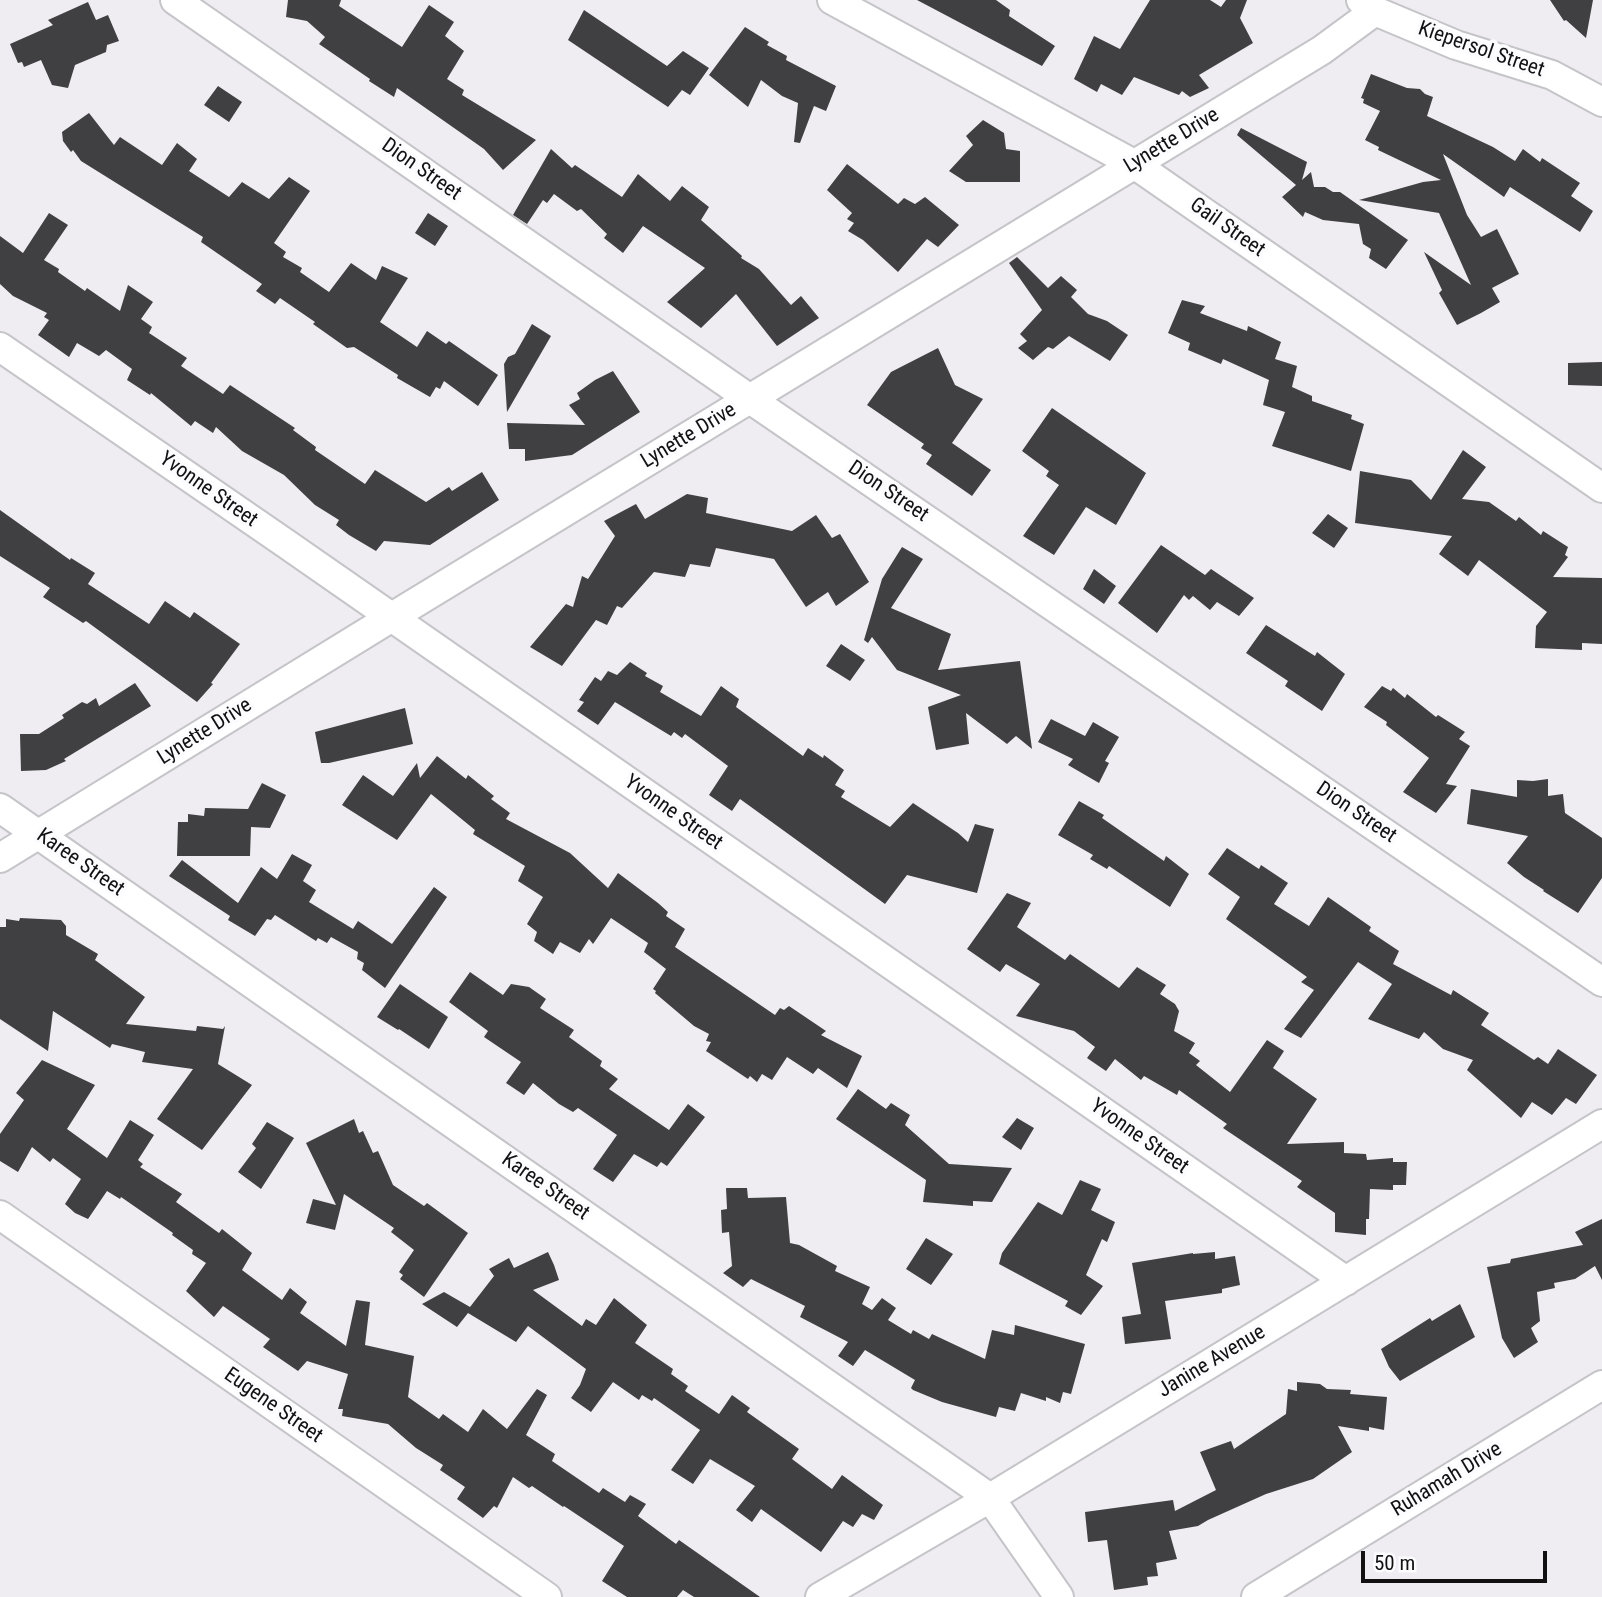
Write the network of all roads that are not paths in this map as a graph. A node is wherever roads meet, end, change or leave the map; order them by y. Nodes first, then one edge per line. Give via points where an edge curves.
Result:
1 (175, 0) edge
2 (832, 0) edge
3 (1368, 5) edge
4 (1602, 102) edge
5 (1134, 164) junction
6 (0, 347) edge
7 (750, 398) junction
8 (1602, 488) edge
9 (392, 617) junction
10 (0, 808) edge
11 (39, 835) junction
12 (0, 859) edge
13 (1602, 982) edge
14 (1602, 1124) edge
15 (0, 1215) edge
16 (1346, 1281) junction
17 (1602, 1385) edge
18 (990, 1497) junction
19 (547, 1597) edge
20 (820, 1597) edge
21 (1059, 1597) edge
22 (1256, 1597) edge

1 - 7 street, Dion Street
2 - 5 street, Gail Street
3 - 4 street, Kiepersol Street via 1456,45 1552,75
3 - 5 street, Lynette Drive via 1322,50
5 - 7 street, Lynette Drive
5 - 8 street, Gail Street
6 - 9 street, Yvonne Street
7 - 9 street, Lynette Drive
7 - 13 street, Dion Street
9 - 11 street, Lynette Drive
9 - 16 street, Yvonne Street
10 - 11 street, Karee Street
11 - 12 street, Lynette Drive
11 - 18 street, Karee Street
14 - 16 street, Janine Avenue
15 - 19 street, Eugene Street
16 - 18 street, Janine Avenue
17 - 22 street, Ruhamah Drive
18 - 20 street, Janine Avenue
18 - 21 street, Karee Street

